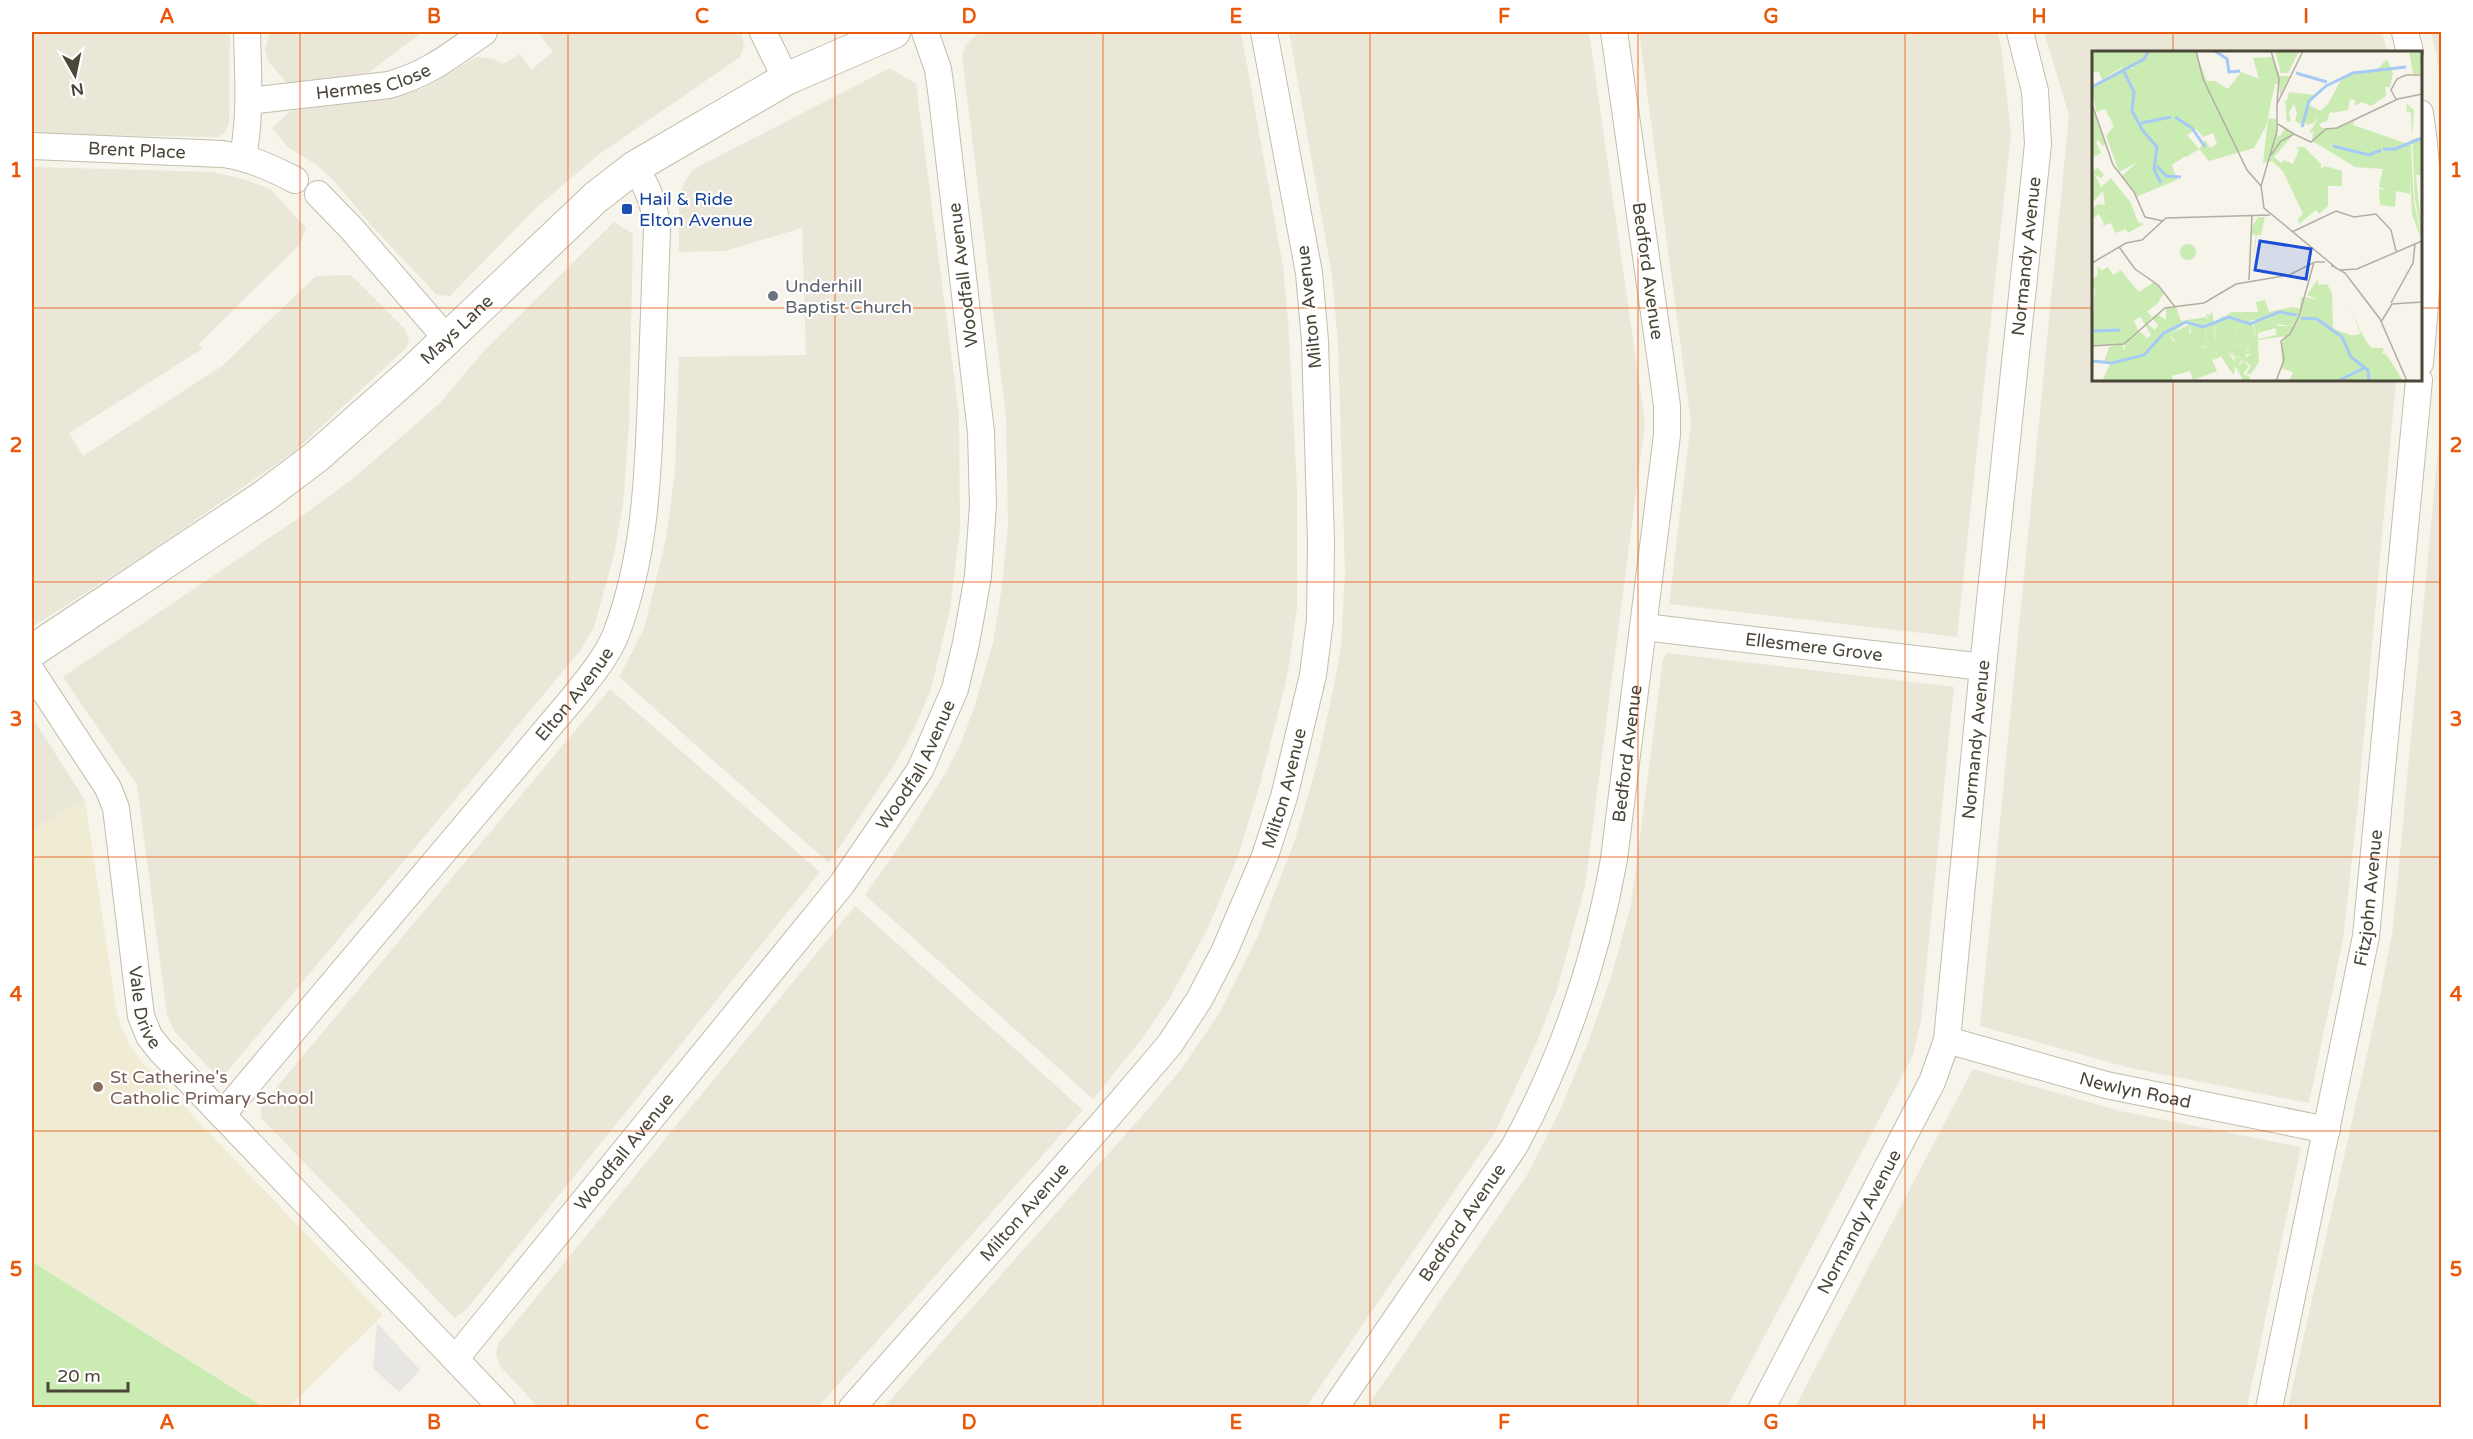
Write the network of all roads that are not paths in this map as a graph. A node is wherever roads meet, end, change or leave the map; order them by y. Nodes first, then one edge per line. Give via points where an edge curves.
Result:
1 (247, 32) edge
2 (483, 32) edge
3 (763, 32) edge
4 (894, 32) edge
5 (925, 32) edge
6 (1264, 32) edge
7 (1614, 32) edge
8 (2020, 32) edge
9 (2405, 32) edge
10 (2410, 51) edge
11 (786, 79) junction
12 (249, 101) junction
13 (2422, 124) edge
14 (32, 147) edge
15 (243, 157) junction
16 (635, 167) junction
17 (295, 180) dead end
18 (318, 194) dead end
19 (447, 339) junction
20 (2422, 345) edge
21 (2419, 381) edge
22 (1644, 627) junction
23 (32, 651) edge
24 (1983, 667) junction
25 (32, 672) edge
26 (1947, 1040) junction
27 (222, 1115) junction
28 (2326, 1130) junction
29 (456, 1358) junction
30 (502, 1407) edge
31 (852, 1407) edge
32 (1335, 1407) edge
33 (1762, 1407) edge
34 (2269, 1407) edge

1 - 12 street
2 - 12 street, Hermes Close via 411,79
3 - 11 street
4 - 11 street, Mays Lane
5 - 29 street, Woodfall Avenue via 938,69 981,432 984,505 978,576 955,689 920,770 842,884
6 - 31 street, Milton Avenue via 1309,273 1322,542 1320,620 1313,675 1284,797 1265,856 1224,952 1170,1044
7 - 22 street, Bedford Avenue via 1667,406 1667,435
8 - 24 street, Normandy Avenue via 2035,91 2038,144
9 - 10 street
11 - 16 street, Mays Lane
12 - 15 street
13 - 20 street via 2428,239
14 - 15 street, Brent Place
15 - 17 street, Brent Place
16 - 19 street, Mays Lane via 587,205
16 - 27 street, Elton Avenue via 648,187 657,229 648,469 641,536 615,636 573,698
18 - 19 street
19 - 23 street, Mays Lane via 316,457
21 - 28 street, Fitzjohn Avenue via 2366,936
22 - 24 street, Ellesmere Grove
22 - 32 street, Bedford Avenue via 1606,901 1581,992 1537,1106 1514,1147
24 - 26 street, Normandy Avenue
25 - 27 street, Vale Drive via 108,788 116,808 141,1016 149,1036
26 - 28 street, Newlyn Road via 2106,1085
26 - 33 street, Normandy Avenue via 1932,1082
27 - 29 street, Vale Drive
28 - 34 street, Fitzjohn Avenue
29 - 30 street, Vale Drive

